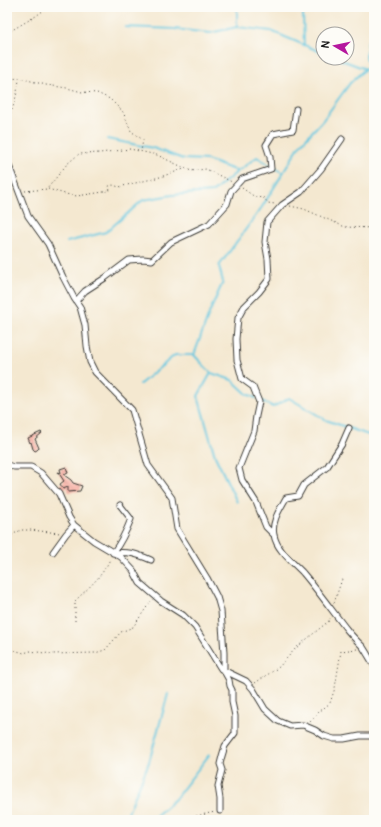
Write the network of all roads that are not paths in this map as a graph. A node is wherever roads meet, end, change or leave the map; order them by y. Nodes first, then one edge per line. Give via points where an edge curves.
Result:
1 (296, 109) dead end
2 (342, 139) dead end
3 (7, 156) edge
4 (76, 301) junction
5 (349, 428) dead end
6 (7, 465) edge
7 (120, 505) dead end
8 (74, 525) junction
9 (274, 536) junction
10 (53, 552) dead end
11 (113, 553) junction
12 (151, 560) dead end
13 (374, 665) edge
14 (224, 671) junction
15 (374, 736) edge
16 (220, 811) road end

1 - 4 street via 293,130 273,134 266,145 271,169 242,179 231,191 227,204 209,224 172,242 152,260 129,260 85,291
2 - 9 street via 301,192 266,222 264,242 268,259 268,279 238,318 237,360 242,379 252,387 260,402 254,431 239,468 242,480 256,502 266,527
3 - 4 street via 28,216 48,244
4 - 14 street via 85,324 90,362 95,372 132,410 148,465 172,498 178,529 217,597 221,611
5 - 9 street via 327,467 304,485 298,496 286,498 273,526
6 - 8 street via 31,467 41,473 59,494
7 - 11 street via 131,519 126,533
8 - 10 street
8 - 11 street
9 - 13 street via 288,558 332,609
11 - 12 street via 124,552
11 - 14 street via 121,557 133,570 140,583 195,627
14 - 15 street via 246,681 265,709 278,721 290,726 307,727 334,739
14 - 16 street via 232,690 235,733 225,746 220,764

